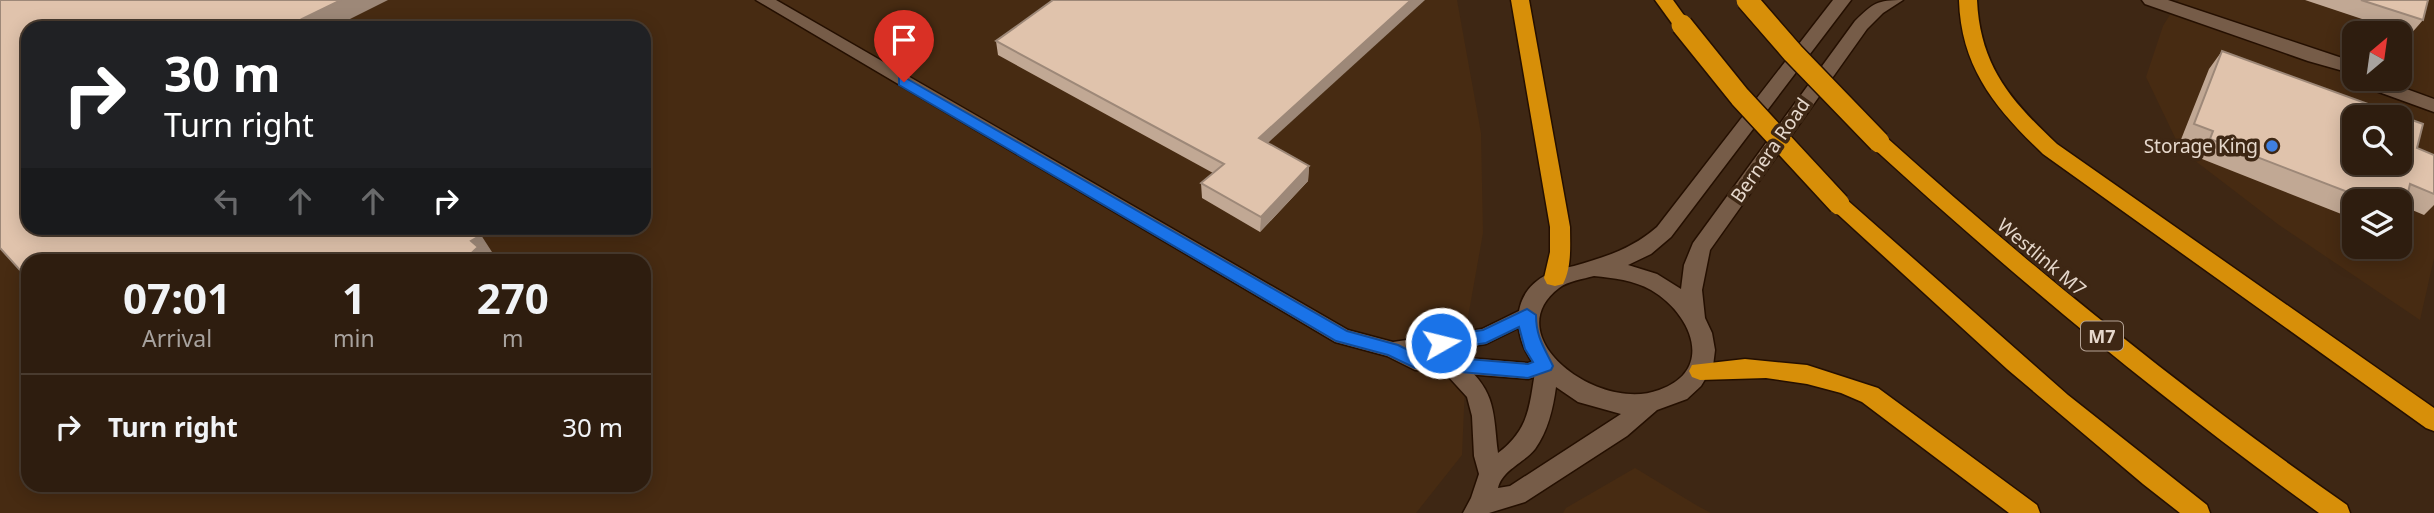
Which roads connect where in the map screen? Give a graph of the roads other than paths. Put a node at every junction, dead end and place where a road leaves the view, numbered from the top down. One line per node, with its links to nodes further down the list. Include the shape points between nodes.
1 (764, 0): 20 (street, via 1321,326 1342,337)
2 (1520, 0): 17 (highway, via 1560,227)
3 (1664, 0): 29 (highway, bridge, via 1740,97 1839,204 2029,375)
4 (1747, 0): 30 (highway, Westlink M7 / M7, bridge, via 1879,142 2055,298 2191,407)
5 (1842, 0): 16 (main road, Bernera Road, via 1664,232 1650,247)
6 (1894, 0): 19 (main road, Bernera Road, via 1861,25 1700,248 1691,294)
7 (1968, 0): 25 (highway, via 1970,37 1988,79 2024,125 2050,149)
8 (2151, 0): 9 (main road)
9 (2314, 57): 10 (main road); 11 (main road)
10 (2342, 65)
11 (2342, 70)
12 (2412, 85): 14 (main road)
13 (2393, 91): 15 (main road)
14 (2434, 92)
15 (2434, 106)
16 (1594, 268): 17 (main road); 19 (main road, via 1619,270 1665,288)
17 (1555, 278): 18 (main road, via 1536,294)
18 (1527, 315): 20 (street, via 1486,336); 22 (main road, via 1533,349)
19 (1697, 321): 23 (main road, via 1704,338)
20 (1392, 350): 21 (street, via 1415,362)
21 (1447, 363): 22 (street, via 1528,371); 26 (main road, via 1471,384 1483,403)
22 (1546, 367): 24 (main road, via 1594,398); 26 (main road, via 1543,399 1530,435 1523,447)
23 (1700, 371): 24 (main road, via 1689,386); 28 (highway, via 1800,371 1860,391 1908,421)
24 (1650, 403): 27 (main road, via 1619,429 1516,495)
25 (2434, 421)
26 (1491, 474): 27 (main road)
27 (1480, 508)
28 (2028, 513)
29 (2198, 513)
30 (2338, 513)

